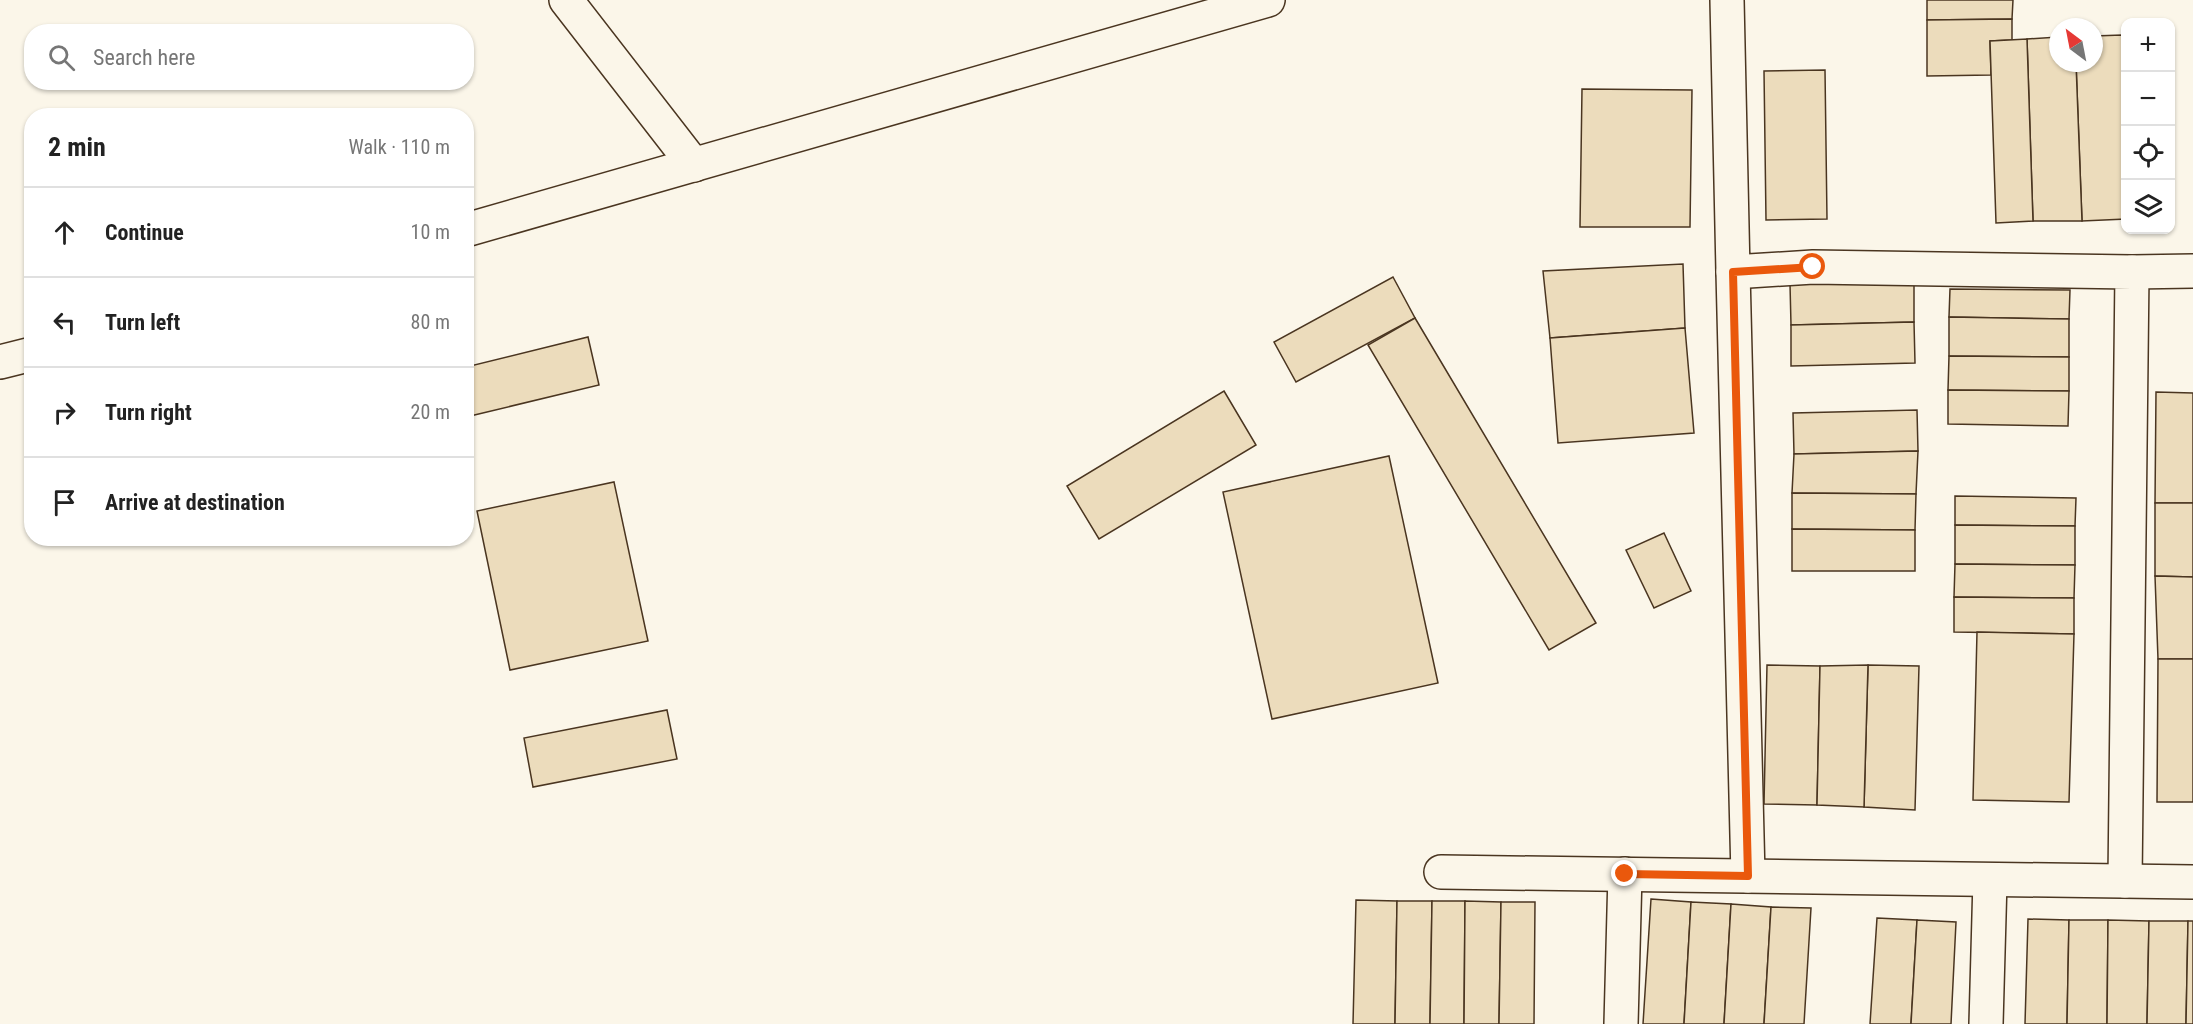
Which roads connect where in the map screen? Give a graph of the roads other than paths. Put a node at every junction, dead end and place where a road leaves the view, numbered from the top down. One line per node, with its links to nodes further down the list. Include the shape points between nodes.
1 (566, 0): 4 (street)
2 (1268, 0): 4 (street)
3 (1727, 0): 7 (street)
4 (694, 165): 5 (street)
5 (474, 228)
6 (2193, 271): 8 (street)
7 (1733, 272): 8 (street, via 1813,267); 13 (street)
8 (2132, 272): 15 (street)
9 (24, 356): 10 (street)
10 (0, 362)
11 (1442, 872): 12 (street)
12 (1625, 874): 13 (street); 17 (street)
13 (1748, 876): 14 (street)
14 (1990, 880): 15 (street); 18 (street)
15 (2125, 881): 16 (street)
16 (2193, 882)
17 (1621, 1024)
18 (1986, 1024)

